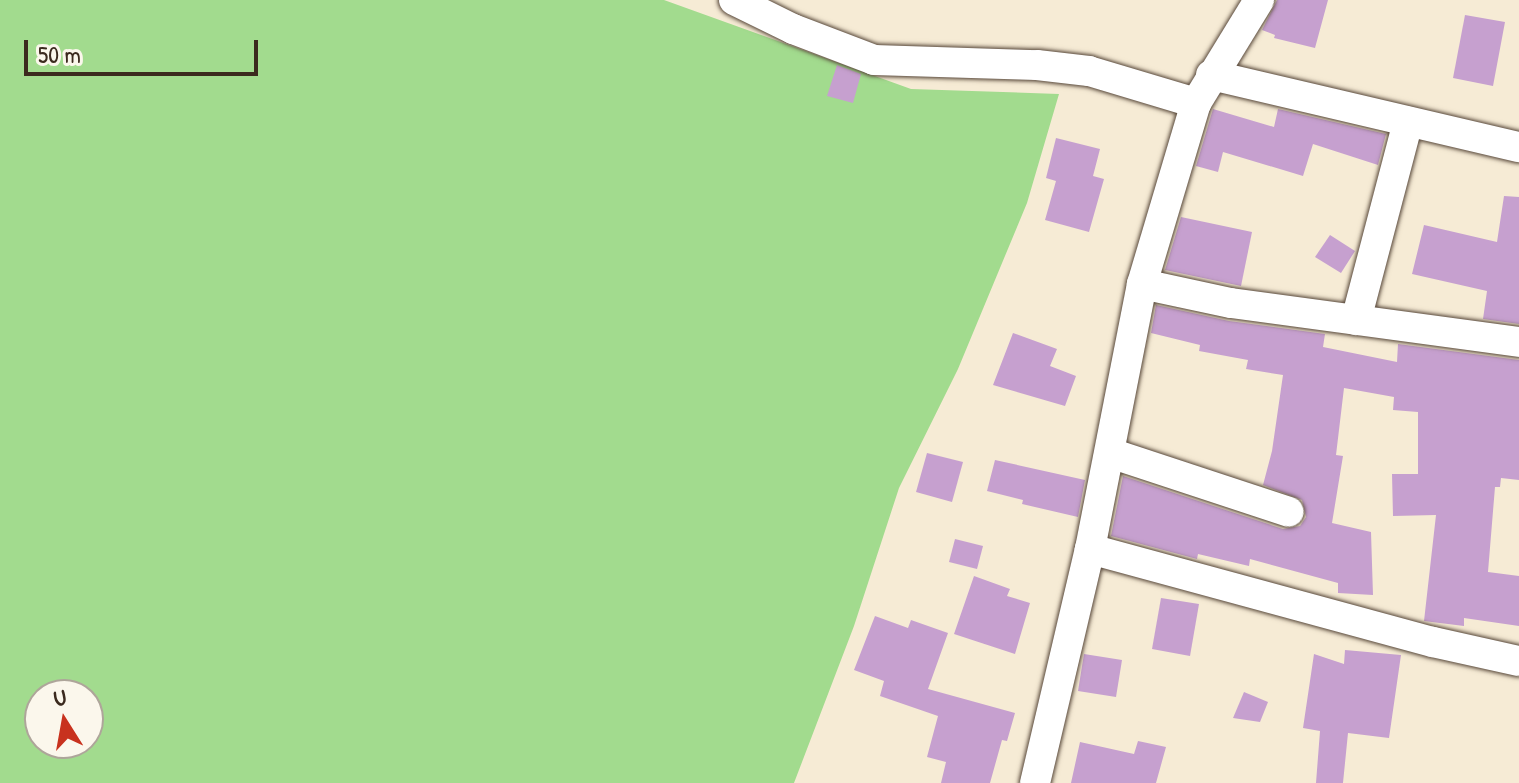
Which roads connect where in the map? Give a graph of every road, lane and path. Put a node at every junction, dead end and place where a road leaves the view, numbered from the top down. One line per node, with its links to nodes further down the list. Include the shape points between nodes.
1 (734, 0): 4 (street, via 874,60 1076,70)
2 (1259, 0): 3 (street)
3 (1211, 75): 4 (street); 5 (street)
4 (1196, 103): 7 (street)
5 (1408, 122): 6 (street); 8 (street)
6 (1519, 147)
7 (1142, 284): 8 (street); 10 (street)
8 (1356, 320): 9 (street)
9 (1519, 342)
10 (1110, 453): 11 (street); 12 (street)
11 (1289, 512)
12 (1090, 549): 13 (street); 14 (street)
13 (1519, 661)
14 (1035, 783)

